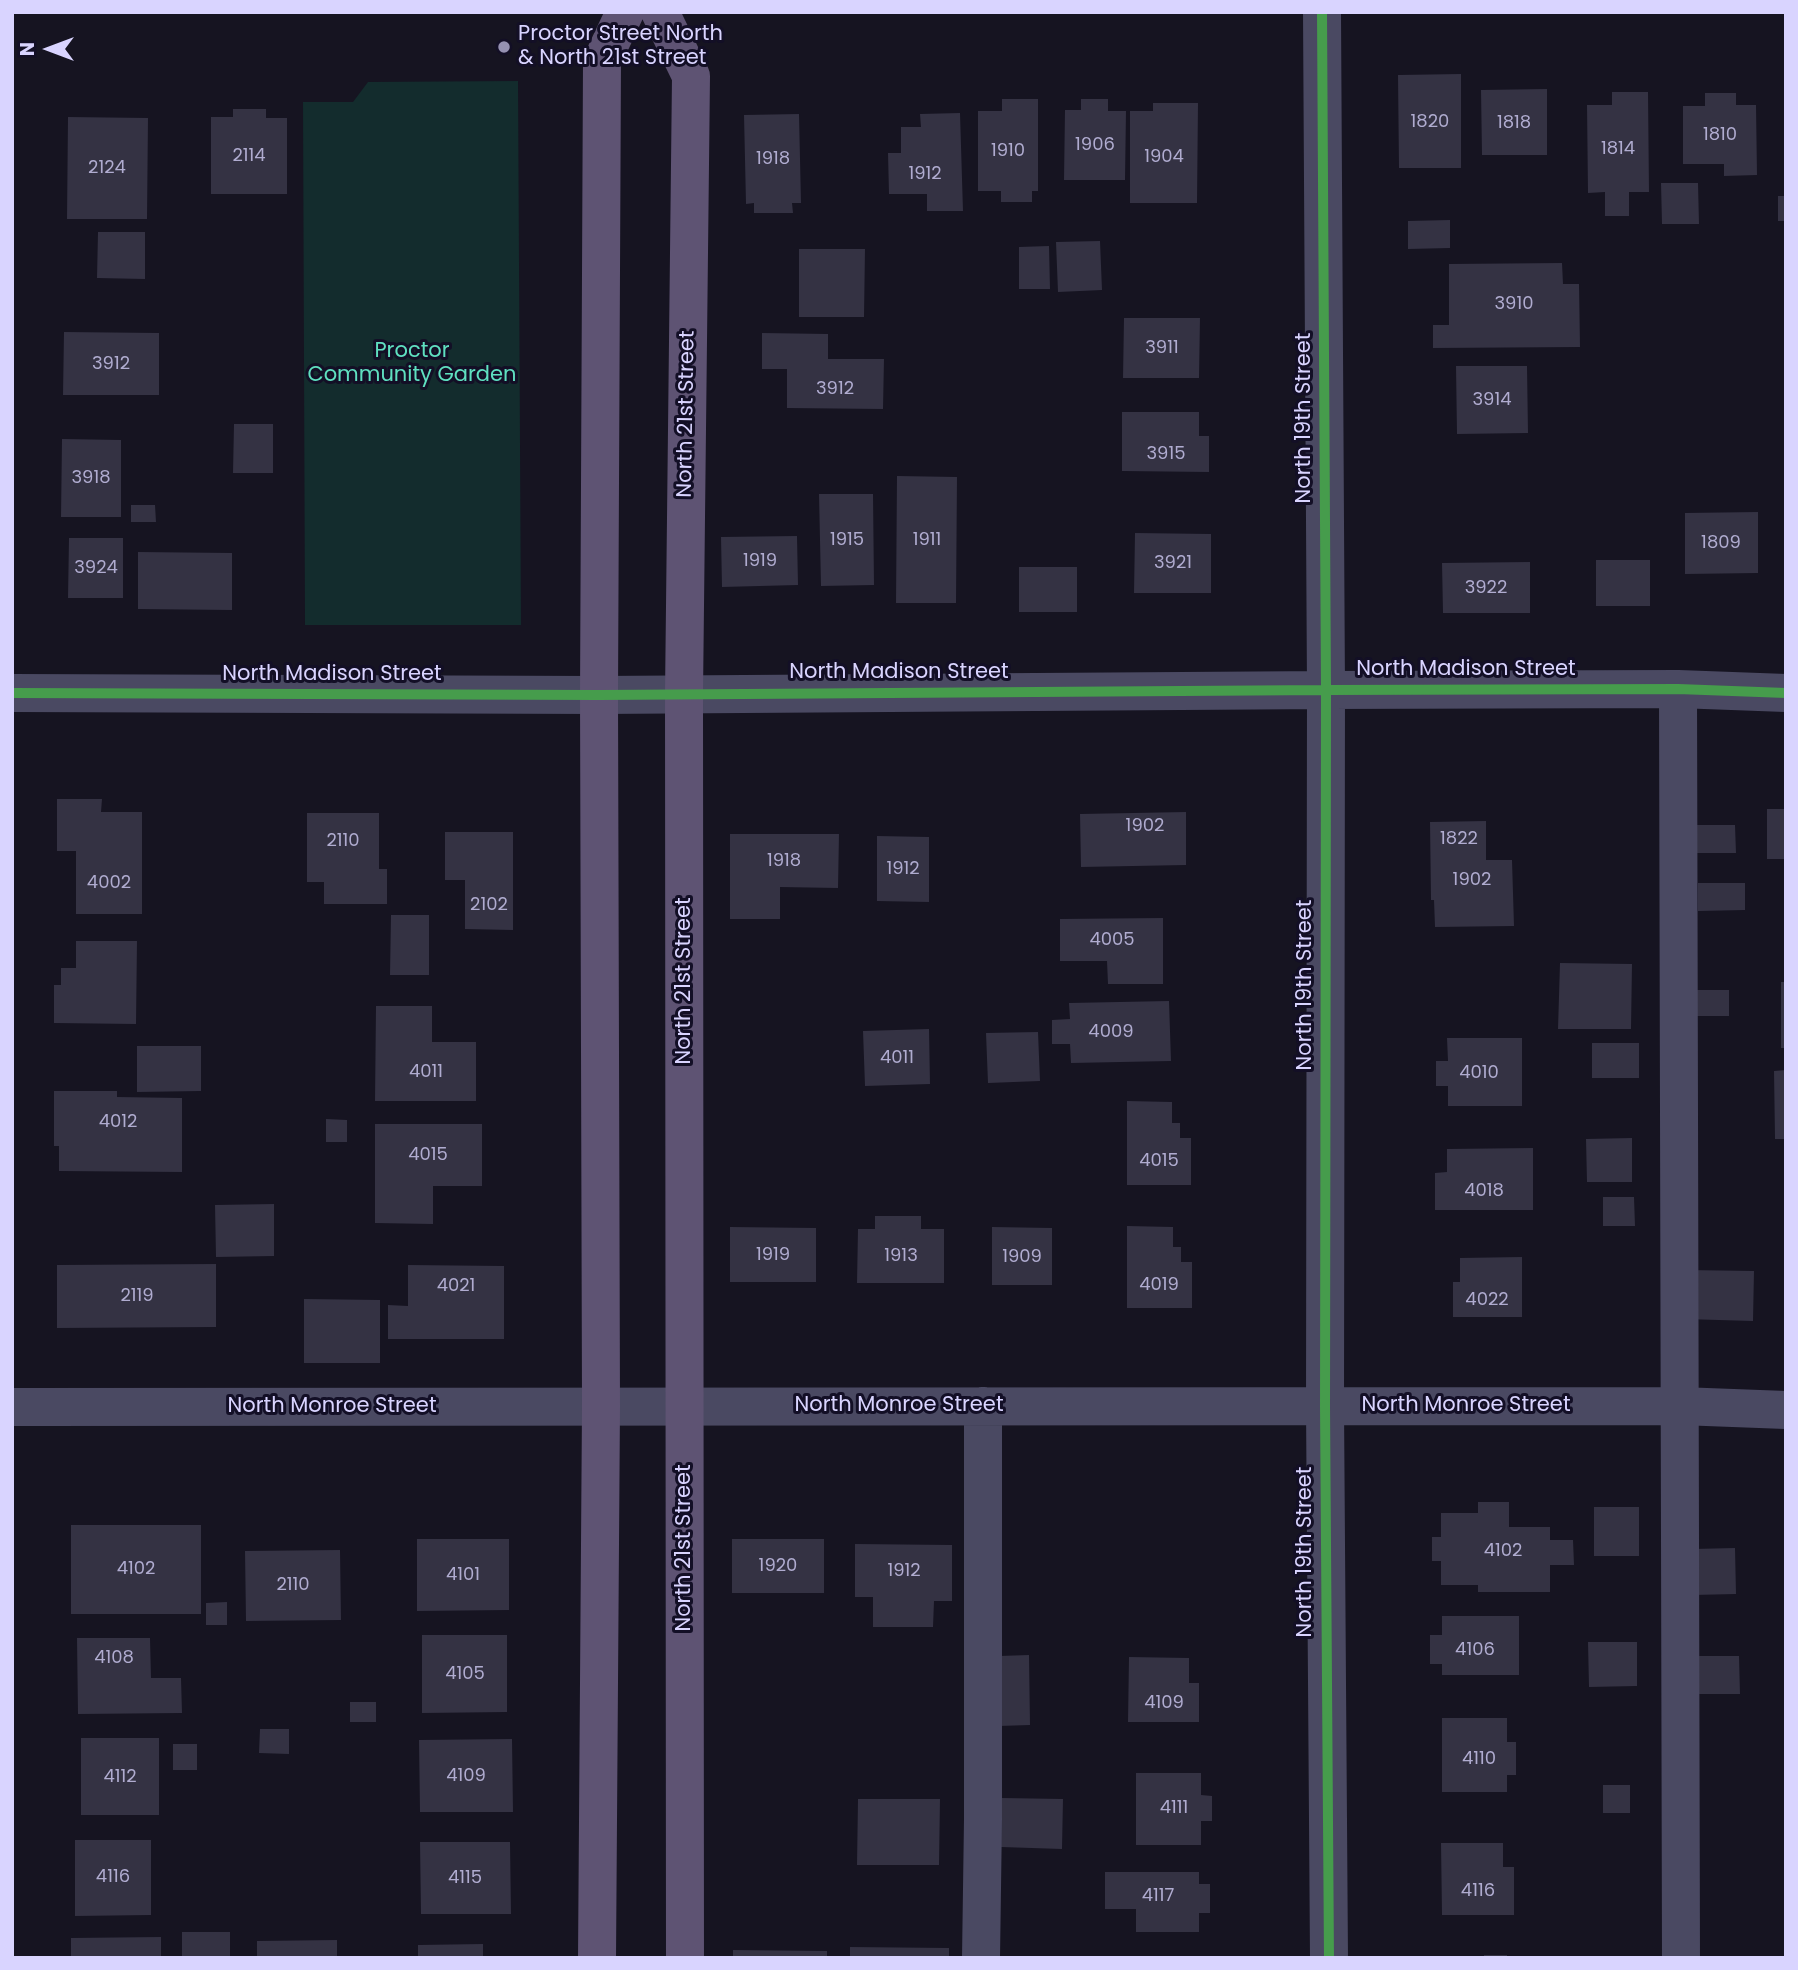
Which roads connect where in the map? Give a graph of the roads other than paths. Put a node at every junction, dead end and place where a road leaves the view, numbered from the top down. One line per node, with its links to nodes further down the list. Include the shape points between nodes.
1 (625, 12): 9 (main road, via 601,61)
2 (660, 12): 8 (main road, North 21st Street, via 691,76)
3 (1322, 12): 5 (street, North 19th Street)
4 (1678, 689): 5 (street, North Madison Street); 7 (street, North Madison Street); 14 (street)
5 (1326, 690): 8 (street, North Madison Street); 13 (street, North 19th Street)
6 (12, 693): 9 (street, North Madison Street)
7 (1786, 693)
8 (684, 694): 9 (street, North Madison Street); 11 (main road, North 21st Street)
9 (599, 695): 10 (main road)
10 (601, 1406): 11 (street, North Monroe Street); 15 (street, North Monroe Street); 17 (main road)
11 (685, 1406): 12 (street, North Monroe Street); 18 (main road, North 21st Street)
12 (982, 1406): 13 (street, North Monroe Street); 19 (street)
13 (1325, 1406): 14 (street, North Monroe Street); 20 (street, North 19th Street)
14 (1680, 1406): 16 (street, North Monroe Street); 21 (street)
15 (12, 1407)
16 (1786, 1410)
17 (597, 1958)
18 (685, 1958)
19 (981, 1958)
20 (1329, 1958)
21 (1681, 1958)

